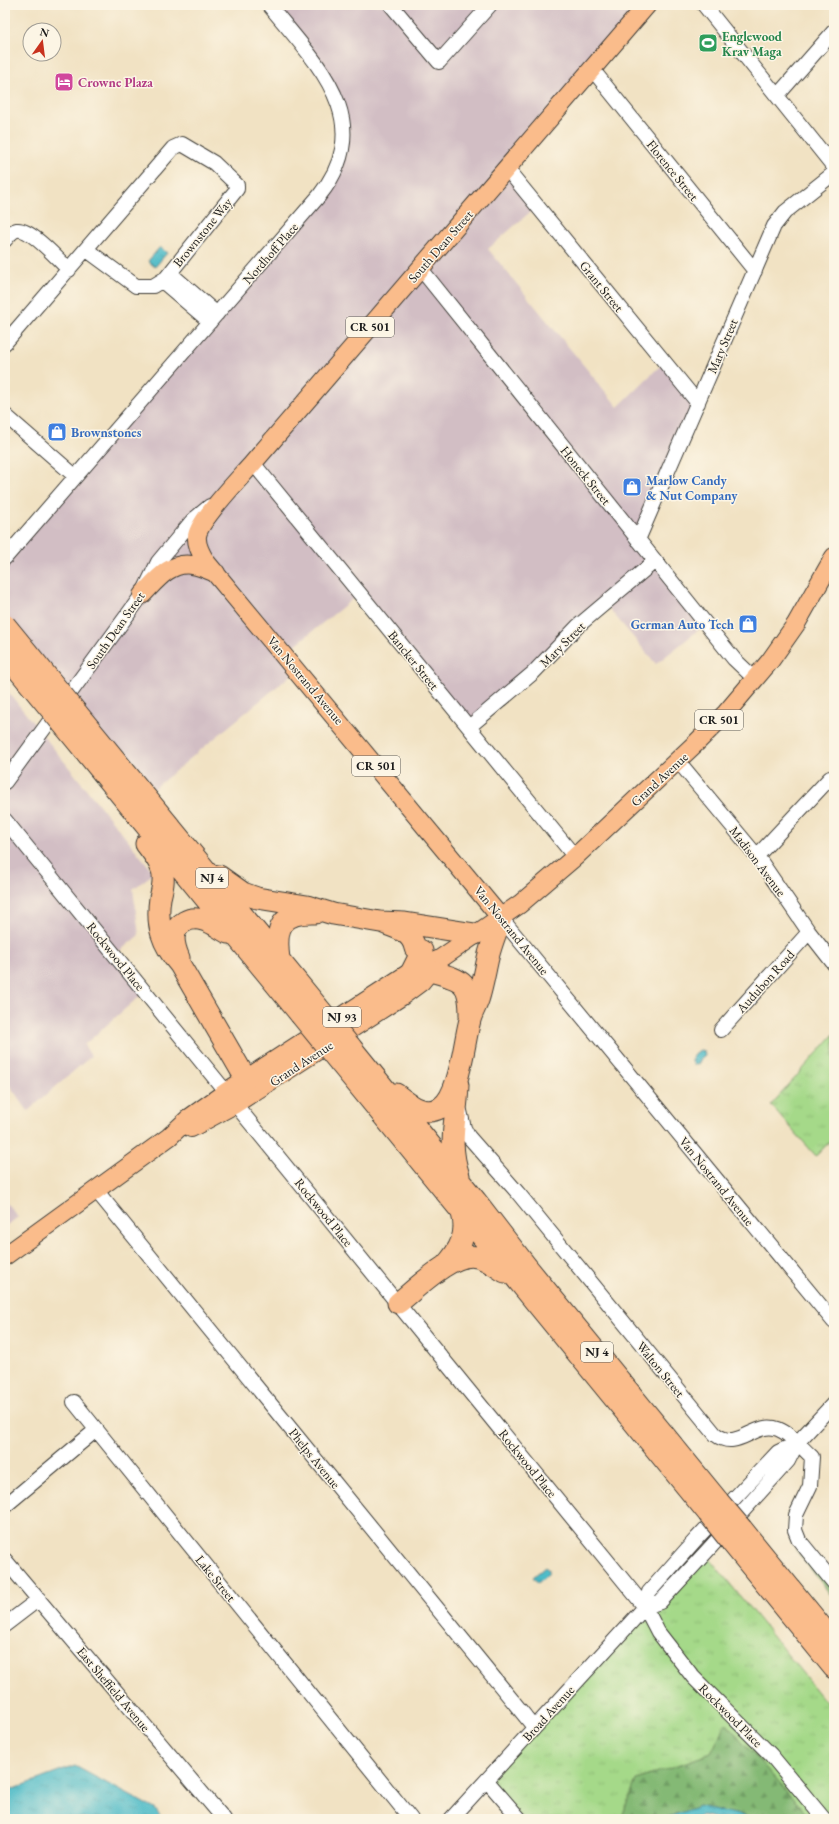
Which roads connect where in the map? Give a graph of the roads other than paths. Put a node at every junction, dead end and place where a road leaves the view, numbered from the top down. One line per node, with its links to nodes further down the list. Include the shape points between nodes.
1 (269, 5): 18 (street, Nordhoff Place, via 318,65 334,91 342,116 341,154 326,188)
2 (391, 5): 3 (street, via 439,62)
3 (490, 5)
4 (647, 5): 7 (main road, South Dean Street / CR 501)
5 (704, 5): 8 (street)
6 (834, 31): 8 (street)
7 (592, 70): 10 (main road, South Dean Street / CR 501); 16 (street, Florence Street)
8 (777, 96): 9 (street)
9 (834, 167)
10 (507, 169): 14 (main road, South Dean Street / CR 501); 20 (street, Grant Street)
11 (834, 173): 16 (street, Mary Street, via 780,216)
12 (5, 240): 15 (street, via 12,232 28,232)
13 (87, 250): 15 (street, Brownstone Way); 17 (street, via 136,286 154,286); 17 (street, Brownstone Way, via 173,148 182,144 214,163 237,189)
14 (421, 269): 22 (main road, South Dean Street / CR 501); 26 (street, Honeck Street)
15 (69, 270): 19 (street, Brownstone Way)
16 (755, 271): 20 (street, Mary Street)
17 (166, 277): 18 (street)
18 (213, 318): 23 (street, Nordhoff Place)
19 (5, 343)
20 (698, 404): 26 (street, Mary Street)
21 (5, 415): 23 (street)
22 (253, 462): 24 (main road, South Dean Street / CR 501); 36 (street, Bancker Street)
23 (75, 476): 28 (street, Nordhoff Place)
24 (234, 486): 25 (main road, South Dean Street / CR 501, via 203,522); 31 (street, South Dean Street, via 192,521 158,562)
25 (197, 535): 30 (main road, Van Nostrand Avenue / CR 501, via 201,554)
26 (638, 540): 29 (street, Honeck Street)
27 (834, 557): 34 (main road, Grand Avenue / CR 501, via 796,624)
28 (5, 558)
29 (655, 561): 34 (street, Honeck Street, via 734,659); 36 (street, Mary Street, via 578,626 533,673)
30 (216, 573): 31 (main road, via 191,564 177,566 165,573); 46 (main road, Van Nostrand Avenue / CR 501)
31 (142, 595): 39 (street, South Dean Street)
32 (5, 625): 35 (highway, NJ 4, bridge)
33 (5, 654): 35 (highway, NJ 4, bridge)
34 (755, 679): 37 (main road, Grand Avenue / CR 501, via 718,722)
35 (71, 721): 40 (highway, NJ 4); 44 (highway, NJ 4)
36 (469, 727): 43 (street, Bancker Street)
37 (678, 761): 42 (street, Madison Avenue); 43 (main road, Grand Avenue / CR 501)
38 (830, 778): 42 (street)
39 (5, 782)
40 (116, 790): 50 (highway, NJ 4); 53 (highway, via 162,871 159,910 161,929 168,951)
41 (5, 820): 62 (street, Rockwood Place)
42 (757, 856): 48 (street, Madison Avenue)
43 (575, 857): 46 (main road, Grand Avenue / CR 501)
44 (197, 860): 45 (highway, via 237,890 250,896 307,906); 51 (highway, NJ 4)
45 (333, 914): 47 (highway); 51 (highway, via 301,913 286,920 280,927 277,938)
46 (501, 918): 49 (main road, Grand Avenue / NJ 93); 56 (highway, via 488,957 479,998); 71 (street, Van Nostrand Avenue)
47 (380, 922): 49 (highway, via 405,922); 54 (highway, via 406,932 415,948 422,951)
48 (808, 932): 52 (street, Madison Avenue); 57 (street, Audubon Road)
49 (475, 934): 54 (main road, Grand Avenue / NJ 93)
50 (238, 939): 53 (highway, via 204,920 187,920 179,926 174,935); 55 (highway, NJ 4)
51 (279, 959): 55 (highway, NJ 4)
52 (834, 964)
53 (180, 965): 60 (highway)
54 (427, 967): 56 (highway, via 464,984 469,995); 60 (main road, Grand Avenue / NJ 93); 62 (main road, Grand Avenue / NJ 93, via 421,982 402,996)
55 (308, 1010): 58 (highway, NJ 4, bridge)
56 (470, 1019): 59 (highway)
57 (721, 1030)
58 (345, 1055): 61 (highway, NJ 4); 66 (highway, NJ 4)
59 (458, 1074): 61 (highway, via 449,1098 437,1109 428,1111 414,1106); 63 (highway)
60 (246, 1079): 62 (main road, Grand Avenue / NJ 93)
61 (379, 1082): 64 (highway, NJ 4)
62 (231, 1098): 65 (main road, Grand Avenue / NJ 93, via 188,1119 170,1137); 70 (street, Rockwood Place)
63 (458, 1101): 64 (highway, via 452,1148); 75 (street, Walton Street, via 462,1123 468,1136 518,1193 714,1434 724,1440 733,1441 760,1430 775,1428)
64 (460, 1182): 77 (highway, NJ 4)
65 (95, 1189): 67 (main road, Grand Avenue / NJ 93); 86 (street, Phelps Avenue)
66 (462, 1213): 68 (highway, via 463,1240 457,1252); 69 (highway, NJ 4)
67 (5, 1256)
68 (443, 1268): 69 (highway, via 461,1258 474,1256); 70 (highway)
69 (516, 1279): 77 (highway, NJ 4)
70 (398, 1303): 82 (street, Rockwood Place)
71 (834, 1322)
72 (74, 1402): 74 (street, Lake Street)
73 (834, 1403): 75 (street, Broad Avenue)
74 (96, 1430): 76 (street); 89 (street, Lake Street)
75 (797, 1443): 80 (street, Walton Street, via 812,1457 812,1462 810,1486 796,1515 795,1530 799,1540); 82 (street, Broad Avenue, via 778,1452 697,1538 649,1592)
76 (5, 1506)
77 (714, 1508): 78 (highway, NJ 4, bridge)
78 (737, 1536): 84 (highway, NJ 4); 85 (highway, NJ 4)
79 (5, 1560): 81 (street, East Sheffield Avenue)
80 (834, 1583)
81 (39, 1599): 83 (street); 88 (street, East Sheffield Avenue)
82 (646, 1607): 86 (street, Broad Avenue); 92 (street, Rockwood Place, via 658,1632 693,1677 771,1755)
83 (5, 1625)
84 (834, 1642)
85 (834, 1668)
86 (534, 1727): 87 (street, Broad Avenue)
87 (488, 1781): 90 (street, Broad Avenue); 91 (street)
88 (224, 1819)
89 (411, 1819)
90 (451, 1819)
91 (520, 1819)
92 (824, 1819)

